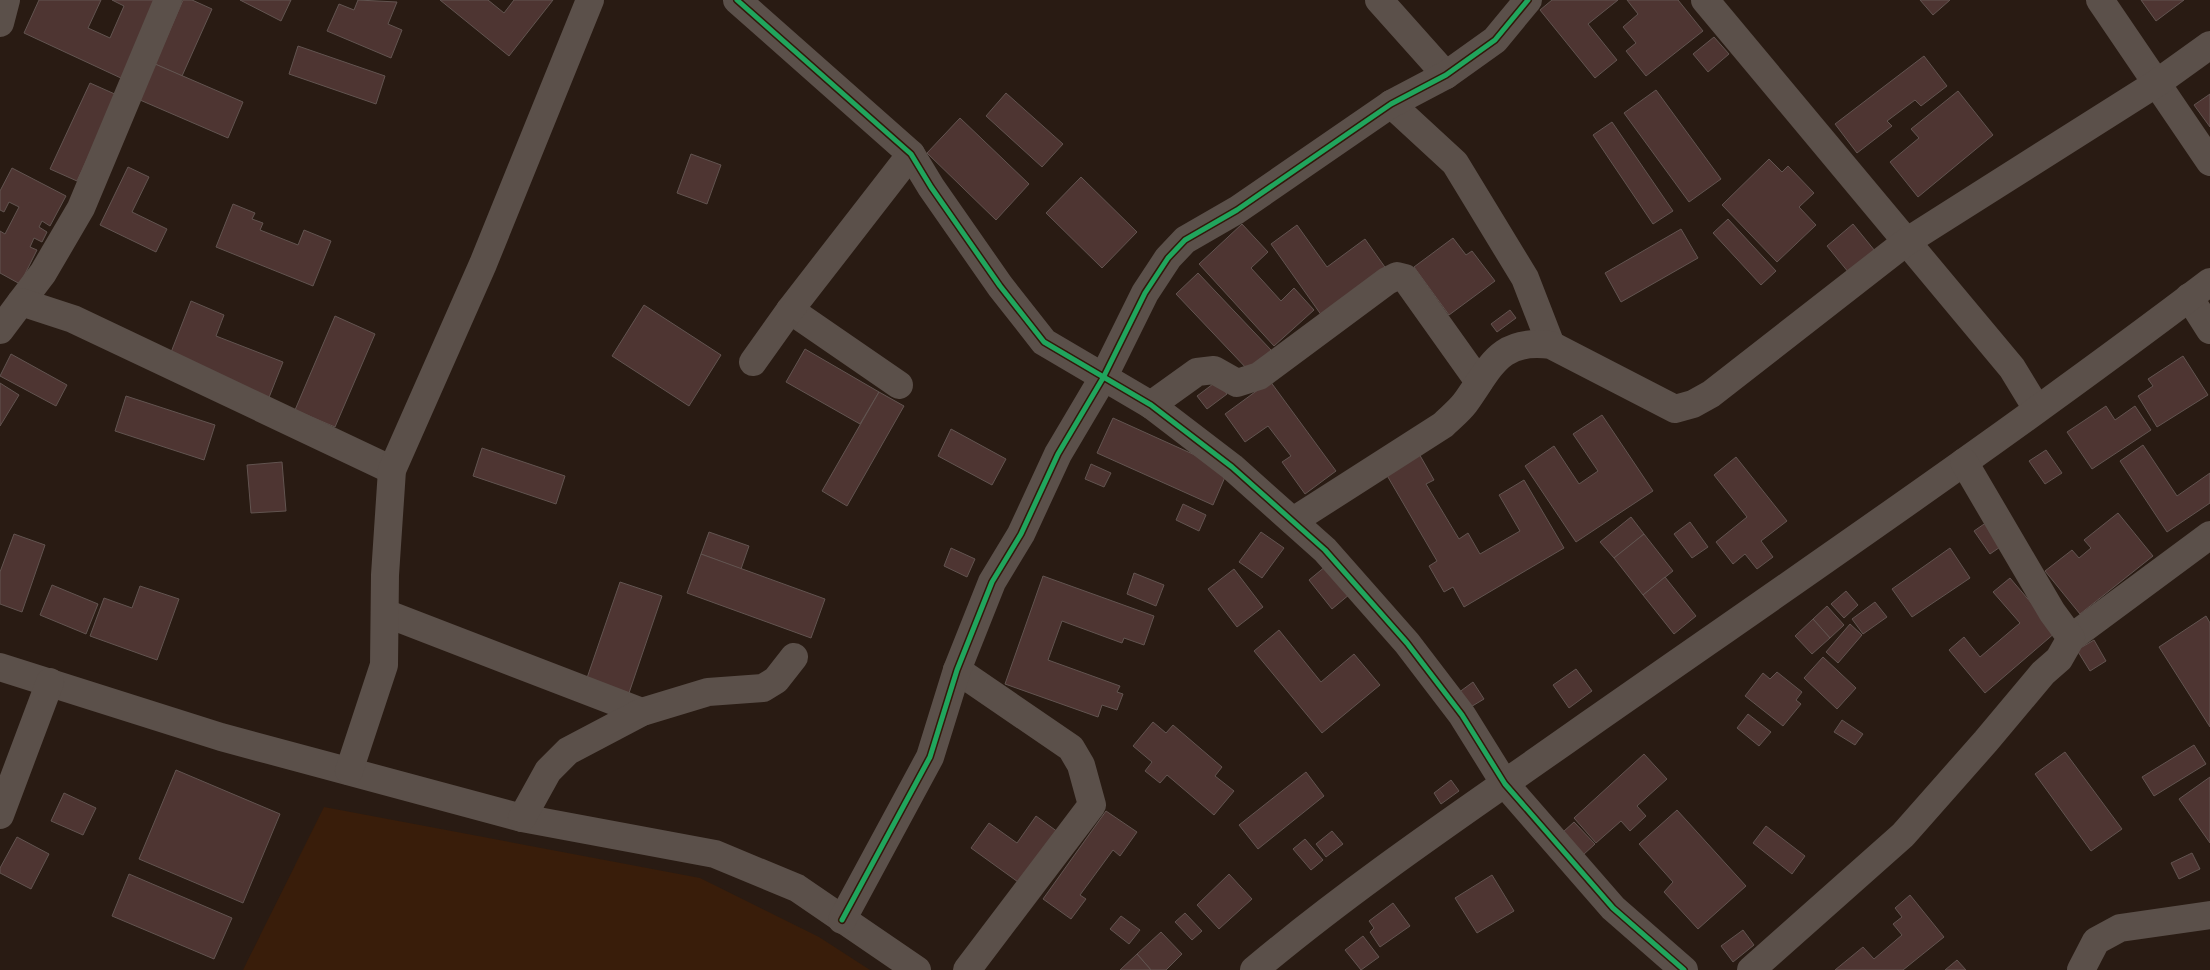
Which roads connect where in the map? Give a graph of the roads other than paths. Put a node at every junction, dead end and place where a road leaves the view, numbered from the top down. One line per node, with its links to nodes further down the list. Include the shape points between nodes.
1 (6, 0): 9 (street)
2 (168, 0): 18 (street, via 81,208 43,273)
3 (590, 0): 30 (street, via 483,264)
4 (737, 0): 14 (street)
5 (1379, 0): 11 (street)
6 (1528, 0): 11 (street, via 1495,40)
7 (2100, 0): 12 (street)
8 (1716, 4): 16 (street)
9 (0, 23)
10 (2210, 45): 12 (street)
11 (1446, 75): 13 (street)
12 (2157, 83): 15 (street); 16 (street)
13 (1391, 104): 22 (street, via 1455,163 1525,278); 24 (street, via 1237,210 1185,240 1168,258 1145,293)
14 (911, 154): 19 (street); 24 (street, via 1000,286 1044,342)
15 (2210, 162)
16 (1906, 242): 22 (street, via 1711,394 1693,404 1675,409); 28 (street, via 2012,368)
17 (2200, 290): 21 (street); 28 (street)
18 (21, 302): 20 (street); 30 (street, via 73,318)
19 (790, 310): 23 (street); 26 (street)
20 (1, 327)
21 (2210, 330)
22 (1551, 344): 25 (street, via 1533,342 1501,354)
23 (753, 362)
24 (1103, 378): 27 (street); 37 (street, via 1058,454 1021,534 992,582)
25 (1479, 382): 27 (street, via 1405,278 1397,276 1259,376 1237,383 1214,370 1197,372); 31 (street, via 1464,404 1443,425)
26 (899, 385)
27 (1151, 405): 31 (street, via 1232,467)
28 (2037, 409): 29 (street)
29 (1964, 462): 34 (street); 41 (street)
30 (392, 470): 33 (street)
31 (1293, 521): 41 (street, via 1325,550 1407,643 1462,716)
32 (2210, 535): 34 (street)
33 (385, 613): 39 (street); 40 (street, via 384,666)
34 (2070, 638): 50 (street, via 2059,659 2036,681 1903,835)
35 (794, 658): 39 (street, via 776,680 763,688 708,692)
36 (0, 667): 38 (street)
37 (957, 670): 45 (street, via 930,757); 47 (street, via 1071,748 1081,765 1092,805)
38 (50, 682): 40 (street, via 221,737); 42 (street)
39 (642, 712): 43 (street, via 568,751 548,771)
40 (349, 771): 43 (street)
41 (1505, 784): 48 (street, via 1391,862); 49 (street, via 1613,908)
42 (0, 815)
43 (522, 818): 45 (street, via 716,854 797,888)
44 (2210, 915): 51 (street, via 2120,928 2096,941)
45 (842, 920): 46 (street)
46 (917, 970)
47 (967, 970)
48 (1254, 970)
49 (1684, 970)
50 (1751, 970)
51 (2081, 970)

